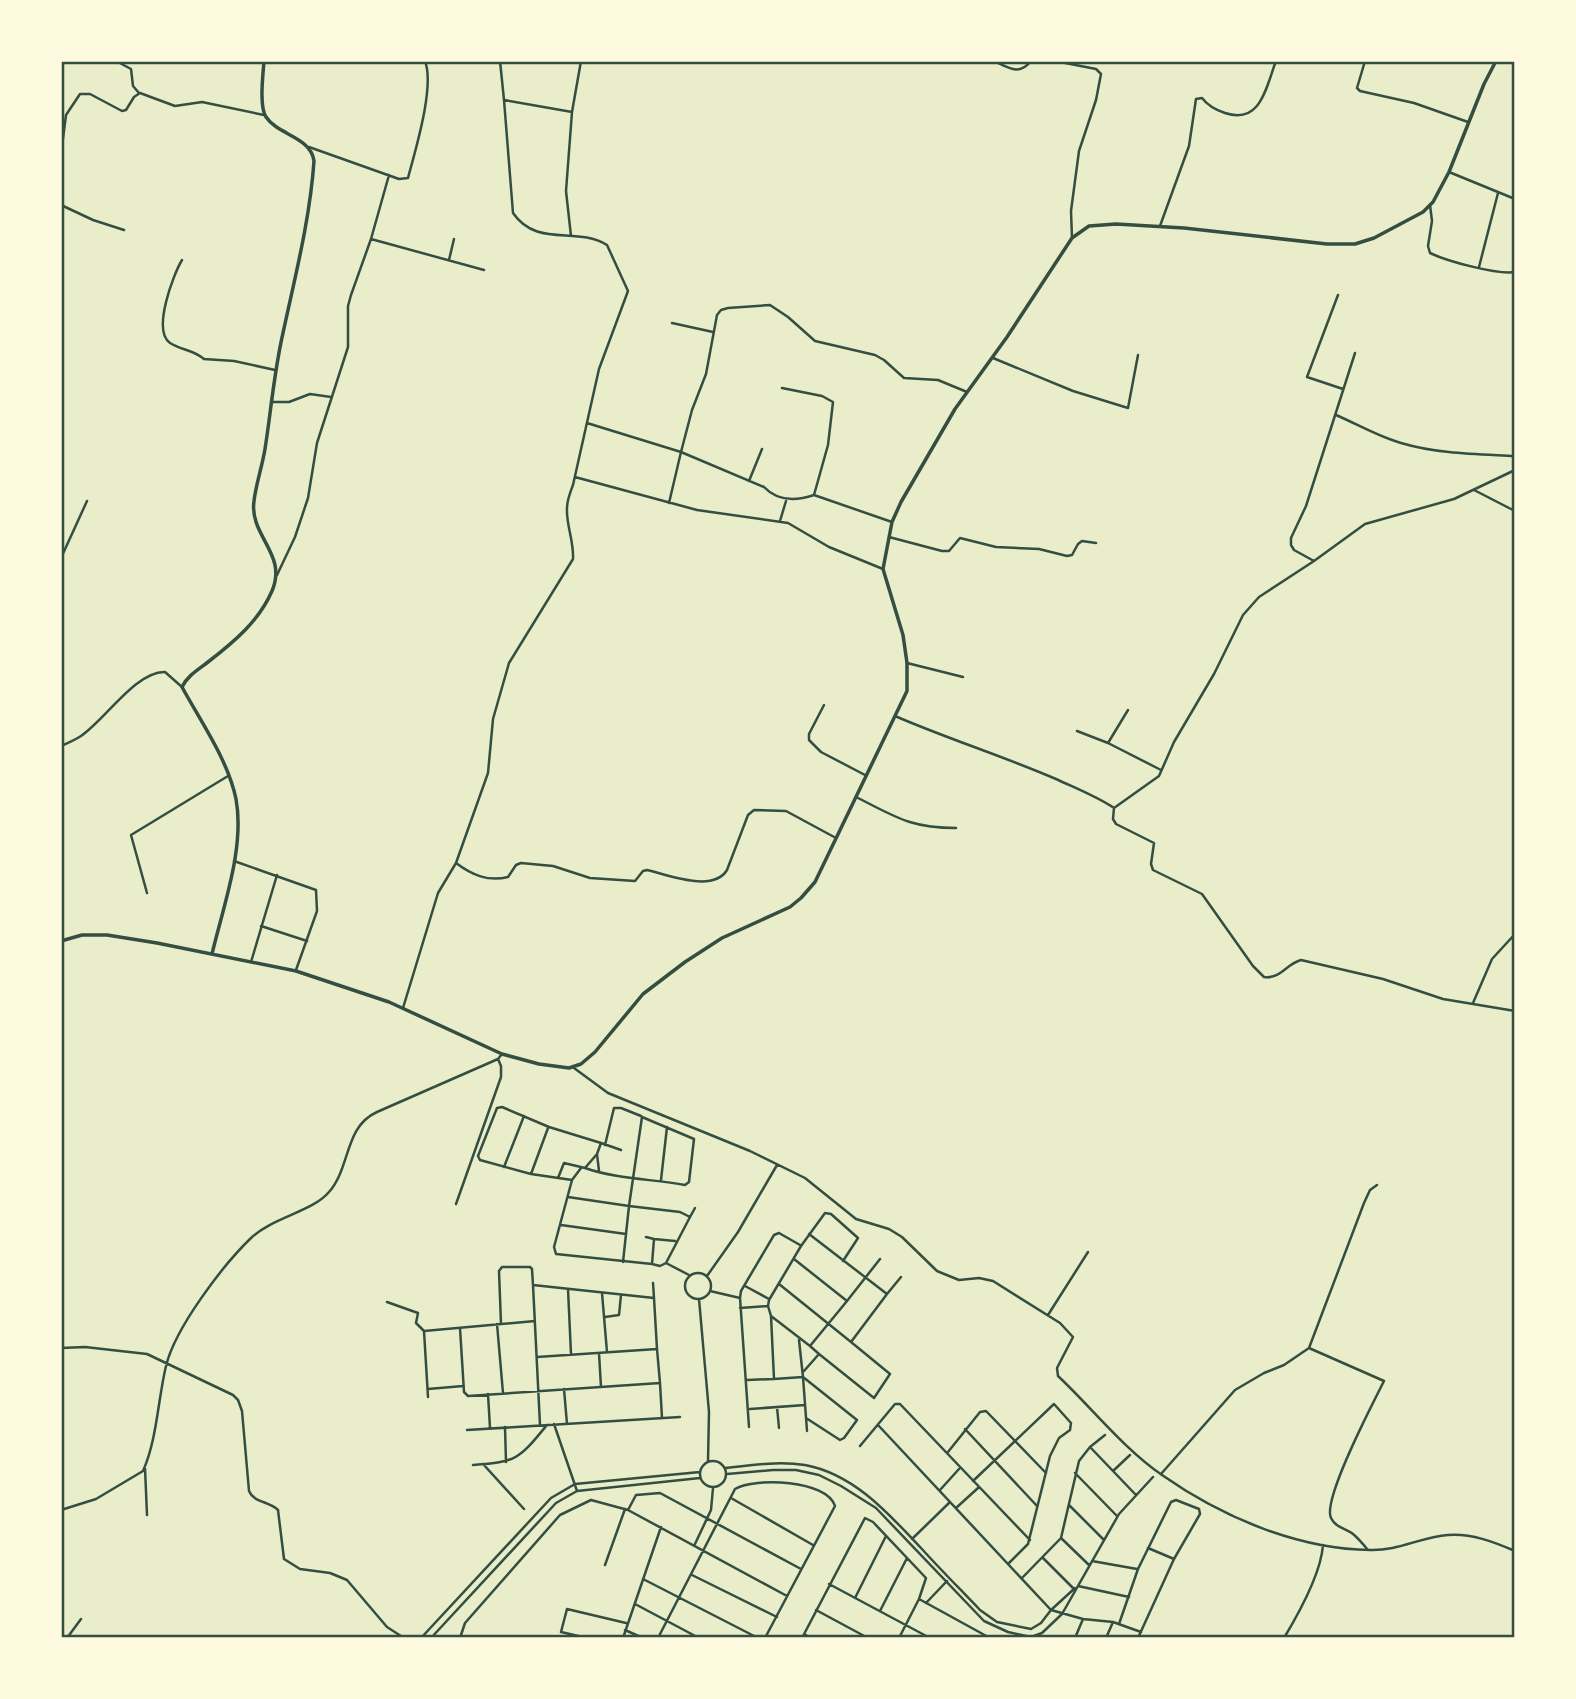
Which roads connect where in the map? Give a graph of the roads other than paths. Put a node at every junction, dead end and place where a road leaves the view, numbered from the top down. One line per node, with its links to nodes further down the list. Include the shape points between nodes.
1 (116, 61): 12 (street, via 131,69)
2 (264, 61): 15 (street)
3 (425, 61): 20 (street, via 423,117 408,178)
4 (500, 61): 13 (street)
5 (581, 61): 14 (street)
6 (994, 61): 7 (street, via 1019,70)
7 (1031, 61)
8 (1055, 61): 28 (street, via 1101,74 1079,151)
9 (1276, 61): 25 (street, via 1262,97 1247,115 1218,110 1201,97 1195,100 1189,146)
10 (1365, 61): 16 (street, via 1360,90)
11 (1496, 61): 16 (street)
12 (139, 93): 15 (street, via 175,106 202,102); 18 (street, via 123,111 90,94 80,94 66,115)
13 (504, 100): 14 (street); 27 (street, via 513,213 538,233)
14 (572, 112): 27 (street, via 566,191)
15 (265, 116): 17 (street)
16 (1468, 122): 19 (street)
17 (307, 146): 20 (street); 42 (street, via 314,161 310,192)
18 (61, 153)
19 (1449, 172): 21 (street); 24 (street)
20 (389, 175): 29 (street)
21 (1498, 193): 22 (street); 33 (street)
22 (1515, 199)
23 (61, 205): 26 (street)
24 (1430, 205): 25 (street, via 1388,231 1348,245); 33 (street, via 1429,252)
25 (1160, 226): 28 (street, via 1096,225)
26 (124, 230)
27 (571, 236): 49 (street, via 607,245 628,288 599,369)
28 (1072, 238): 41 (street)
29 (371, 239): 32 (street); 46 (street, via 348,306 348,347)
30 (454, 239): 32 (street)
31 (182, 260): 42 (street, via 167,297 166,340 204,359)
32 (449, 260): 34 (street)
33 (1479, 267): 35 (street)
34 (484, 271)
35 (1515, 272)
36 (1338, 295): 44 (street, via 1307,377)
37 (672, 323): 38 (street)
38 (713, 332): 45 (street, via 715,317 724,309 770,305 815,341 875,355 904,378 938,380); 51 (street, via 706,374)
39 (1356, 354): 44 (street)
40 (1138, 355): 41 (street, via 1128,408)
41 (993, 358): 45 (street)
42 (275, 370): 47 (street)
43 (782, 388): 57 (street, via 833,402 828,445)
44 (1345, 389): 48 (street)
45 (967, 391): 63 (street)
46 (331, 397): 47 (street, via 310,394 289,402); 69 (street, via 304,509)
47 (271, 402): 69 (street, via 253,510)
48 (1336, 415): 52 (street, via 1415,447); 67 (street, via 1291,540 1294,550)
49 (586, 423): 51 (street); 54 (street)
50 (762, 449): 55 (street)
51 (681, 452): 55 (street); 60 (street)
52 (1515, 456)
53 (1515, 470): 56 (street)
54 (575, 477): 60 (street); 87 (street, via 567,506 573,559 509,663 493,719 488,773)
55 (750, 481): 58 (street)
56 (1474, 490): 61 (street); 67 (street, via 1365,523)
57 (814, 495): 58 (street); 63 (street)
58 (786, 499): 62 (street)
59 (87, 501): 66 (street)
60 (669, 503): 62 (street)
61 (1515, 511)
62 (780, 521): 68 (street, via 844,555)
63 (892, 522): 64 (street)
64 (889, 537): 65 (street, via 942,551 966,538 996,547 1067,556 1082,541); 68 (street)
65 (1096, 543)
66 (61, 558)
67 (1314, 561): 79 (street, via 1259,597 1243,615)
68 (883, 569): 70 (street)
69 (277, 575): 72 (street, via 257,618)
70 (907, 663): 71 (street); 75 (street, via 907,691)
71 (963, 677)
72 (182, 687): 78 (street, via 165,672 151,675 83,735); 81 (street)
73 (824, 705): 80 (street, via 809,740 821,752)
74 (1128, 710): 77 (street)
75 (895, 716): 80 (street); 83 (street, via 1008,758)
76 (1077, 731): 77 (street)
77 (1108, 743): 79 (street)
78 (61, 746)
79 (1161, 771): 83 (street)
80 (865, 775): 82 (street)
81 (228, 776): 86 (street, via 236,804); 89 (street, via 131,835)
82 (856, 797): 84 (street, via 910,824); 85 (street)
83 (1114, 808): 97 (street, via 1115,823 1154,843 1153,870 1202,894 1264,977 1277,976 1301,960)
84 (956, 828)
85 (836, 838): 87 (street, via 786,811 754,810 727,870 712,882 647,870 635,881 610,880 521,863 506,877 492,878 475,875); 102 (street, via 802,898 715,942 676,969 643,994 608,1038)
86 (234, 861): 88 (street); 94 (street)
87 (456, 863): 98 (street, via 438,893)
88 (277, 875): 90 (street); 93 (street, via 316,890 317,911)
89 (147, 893)
90 (261, 926): 93 (street); 95 (street)
91 (1515, 934): 97 (street, via 1492,959)
92 (61, 941): 94 (street, via 94,934)
93 (307, 941): 96 (street)
94 (212, 955): 95 (street)
95 (251, 962): 96 (street)
96 (296, 971): 98 (street)
97 (1473, 1003): 99 (street)
98 (403, 1008): 100 (street)
99 (1515, 1011)
100 (502, 1054): 101 (street); 102 (street)
101 (498, 1059): 121 (street, via 500,1077); 179 (street, via 365,1118 330,1192 251,1238 207,1291 176,1338)
102 (574, 1068): 110 (street, via 608,1093)
103 (524, 1116): 105 (street); 111 (street); 111 (street, via 502,1107 496,1110 478,1157)
104 (642, 1117): 106 (street); 107 (street, via 614,1108); 115 (street)
105 (549, 1126): 107 (street); 114 (street)
106 (667, 1127): 118 (street); 118 (street, via 694,1139 688,1185)
107 (603, 1144): 108 (street); 109 (street)
108 (621, 1150)
109 (597, 1154): 112 (street); 113 (street)
110 (777, 1165): 140 (street); 160 (street, via 805,1178 856,1219 902,1237 937,1271 959,1280 993,1281)
111 (504, 1167): 114 (street)
112 (583, 1168): 113 (street); 116 (street, via 564,1163); 117 (street)
113 (599, 1173): 115 (street)
114 (531, 1174): 116 (street)
115 (634, 1177): 118 (street); 122 (street)
116 (558, 1178): 117 (street)
117 (572, 1181): 120 (street)
118 (661, 1181)
119 (1377, 1185): 172 (street, via 1364,1202)
120 (568, 1197): 122 (street); 125 (street)
121 (456, 1204)
122 (629, 1206): 124 (street); 126 (street)
123 (695, 1208): 124 (street)
124 (690, 1217): 130 (street)
125 (561, 1225): 126 (street); 136 (street, via 556,1254)
126 (626, 1234): 136 (street)
127 (809, 1234): 131 (street); 135 (street); 135 (street, via 825,1213 839,1221 858,1238)
128 (646, 1237): 129 (street)
129 (654, 1239): 130 (street); 138 (street)
130 (676, 1241): 137 (street)
131 (801, 1246): 133 (street); 146 (street, via 779,1233 774,1235)
132 (1088, 1252): 160 (street)
133 (794, 1259): 144 (street); 156 (street)
134 (880, 1259): 141 (street)
135 (843, 1261): 141 (street)
136 (623, 1262): 138 (street)
137 (667, 1263): 138 (street); 139 (street)
138 (652, 1264)
139 (690, 1276): 140 (street); 154 (street, via 687,1293)
140 (706, 1276): 148 (street)
141 (865, 1277): 151 (street); 156 (street)
142 (901, 1277): 151 (street)
143 (653, 1283): 152 (street)
144 (779, 1284): 155 (street); 165 (street)
145 (533, 1286): 147 (street); 163 (street); 164 (street, via 530,1267 500,1269)
146 (744, 1286): 153 (street); 155 (street)
147 (568, 1289): 149 (street); 176 (street)
148 (710, 1291): 153 (street); 154 (street)
149 (602, 1293): 150 (street); 162 (street)
150 (621, 1294): 152 (street); 162 (street, via 619,1315)
151 (887, 1294): 169 (street)
152 (654, 1298): 173 (street)
153 (740, 1298): 159 (street)
154 (699, 1299): 217 (street, via 709,1412)
155 (769, 1300): 158 (street)
156 (847, 1301): 165 (street)
157 (387, 1302): 167 (street, via 418,1313 416,1324)
158 (768, 1306): 159 (street); 161 (street)
159 (740, 1308): 183 (street)
160 (1048, 1315): 230 (street, via 1073,1337 1057,1368 1058,1376)
161 (771, 1316): 168 (street); 182 (street)
162 (605, 1317): 174 (street)
163 (535, 1321): 164 (street); 178 (street)
164 (499, 1324): 166 (street); 191 (street)
165 (828, 1324): 169 (street); 170 (street)
166 (460, 1328): 167 (street); 185 (street)
167 (424, 1331): 187 (street)
168 (799, 1339): 170 (street); 180 (street)
169 (851, 1342): 177 (street, via 890,1374 874,1398)
170 (810, 1346): 177 (street)
171 (61, 1348): 179 (street, via 141,1353)
172 (1309, 1348): 230 (street, via 1235,1390); 263 (street, via 1384,1381 1329,1509 1336,1527 1353,1534)
173 (657, 1349): 174 (street); 184 (street)
174 (607, 1352): 175 (street)
175 (599, 1353): 176 (street); 186 (street)
176 (572, 1354): 178 (street)
177 (819, 1354): 180 (street)
178 (537, 1357): 189 (street)
179 (166, 1364): 222 (street); 304 (street, via 238,1399 249,1491 278,1510 284,1559 300,1570 347,1580 387,1627)
180 (804, 1371): 181 (street)
181 (803, 1377): 182 (street); 193 (street); 198 (street, via 857,1420 840,1440)
182 (774, 1379): 183 (street)
183 (747, 1380): 195 (street)
184 (660, 1383): 186 (street); 197 (street)
185 (464, 1386): 187 (street); 190 (street, via 466,1396)
186 (601, 1387): 188 (street)
187 (428, 1388): 192 (street)
188 (564, 1390): 189 (street); 200 (street)
189 (538, 1391): 191 (street); 201 (street)
190 (488, 1394): 191 (street); 206 (street)
191 (503, 1394)
192 (428, 1397)
193 (806, 1405): 194 (street); 198 (street)
194 (778, 1407): 195 (street); 207 (street)
195 (749, 1409): 205 (street)
196 (680, 1417): 197 (street)
197 (662, 1418): 200 (street)
198 (807, 1418): 210 (street)
199 (554, 1424): 200 (street); 202 (street); 234 (street)
200 (567, 1424)
201 (540, 1425): 202 (street); 204 (street)
202 (547, 1425): 219 (street, via 525,1452)
203 (878, 1425): 213 (street); 215 (street, via 900,1404); 237 (street)
204 (505, 1427): 206 (street); 219 (street)
205 (749, 1427)
206 (490, 1428): 209 (street)
207 (779, 1429)
208 (965, 1429): 212 (street, via 980,1412 986,1412); 215 (street); 218 (street)
209 (467, 1430)
210 (807, 1431)
211 (1105, 1435): 214 (street)
212 (1016, 1442): 218 (street); 227 (street); 227 (street, via 1054,1404 1061,1411 1071,1426 1054,1445)
213 (860, 1446)
214 (1090, 1447): 225 (street); 228 (street)
215 (947, 1453): 224 (street)
216 (1130, 1455): 225 (street)
217 (708, 1461): 223 (street, via 718,1461); 226 (street)
218 (993, 1461): 233 (street); 243 (street)
219 (506, 1462): 220 (street)
220 (483, 1464): 221 (street); 245 (street)
221 (472, 1465)
222 (145, 1468): 247 (street, via 96,1499); 248 (street)
223 (725, 1468): 229 (street); 255 (street, via 789,1464 821,1470 870,1497)
224 (960, 1468): 233 (street); 237 (street)
225 (1113, 1471): 239 (street)
226 (699, 1472): 232 (street); 234 (street)
227 (1046, 1473): 243 (street)
228 (1075, 1473): 242 (street); 249 (street)
229 (727, 1474): 235 (street, via 721,1485); 276 (street, via 796,1470 819,1475 876,1508)
230 (1161, 1474): 258 (street, via 1230,1515)
231 (1153, 1477): 239 (street)
232 (700, 1478): 235 (street); 238 (street)
233 (973, 1481): 236 (street)
234 (575, 1483): 238 (street); 289 (street, via 551,1498)
235 (713, 1488): 250 (street)
236 (978, 1488): 244 (street); 257 (street)
237 (940, 1490): 241 (street)
238 (577, 1491): 291 (street, via 556,1503)
239 (1137, 1495): 249 (street)
240 (731, 1498): 251 (street); 260 (street); 260 (street, via 735,1489 744,1485 811,1486 833,1499 835,1506)
241 (950, 1501): 244 (street); 255 (street)
242 (1069, 1505): 254 (street); 256 (street)
243 (1038, 1507): 257 (street)
244 (956, 1508): 268 (street)
245 (524, 1509)
246 (627, 1509): 250 (street, via 636,1495 660,1493); 252 (street); 270 (street); 307 (street, via 591,1500 559,1516 465,1623)
247 (61, 1510)
248 (147, 1515)
249 (1118, 1516): 256 (street)
250 (707, 1519): 251 (street); 259 (street)
251 (718, 1524): 262 (street); 271 (street)
252 (661, 1527): 259 (street); 275 (street)
253 (886, 1536): 266 (street); 277 (street, via 873,1522 862,1520); 282 (street)
254 (1061, 1538): 265 (street); 269 (street)
255 (912, 1539): 276 (street)
256 (1103, 1539): 269 (street)
257 (1030, 1540): 268 (street)
258 (1323, 1544): 263 (street); 323 (street, via 1300,1610)
259 (694, 1545): 262 (street)
260 (814, 1545): 271 (street)
261 (1148, 1548): 267 (street); 267 (street, via 1171,1502 1196,1507 1200,1514); 272 (street)
262 (704, 1550): 273 (street); 279 (street)
263 (1369, 1550): 264 (street, via 1447,1535 1476,1537)
264 (1515, 1551)
265 (1042, 1558): 274 (street); 278 (street)
266 (907, 1559): 283 (street, via 926,1578); 288 (street)
267 (1174, 1559): 301 (street)
268 (1009, 1563): 274 (street)
269 (1091, 1563): 272 (street); 278 (street)
270 (605, 1565)
271 (801, 1569): 279 (street)
272 (1138, 1570): 280 (street)
273 (692, 1575): 281 (street); 292 (street)
274 (1022, 1578): 287 (street)
275 (643, 1579): 281 (street); 285 (street)
276 (948, 1581): 284 (street); 287 (street, via 986,1615 1012,1627 1036,1627); 290 (street, via 984,1621 1008,1632 1035,1637)
277 (829, 1584): 282 (street); 286 (street)
278 (1076, 1588): 280 (street); 287 (street); 290 (street)
279 (788, 1597): 292 (street)
280 (1129, 1597): 298 (street)
281 (680, 1598): 295 (street); 313 (street)
282 (855, 1598): 288 (street)
283 (919, 1599): 284 (street); 299 (street)
284 (926, 1603): 319 (street)
285 (635, 1604): 295 (street); 297 (street)
286 (816, 1610): 302 (street); 316 (street)
287 (1051, 1610): 290 (street)
288 (880, 1611): 299 (street)
289 (444, 1613): 291 (street); 305 (street)
290 (1062, 1614): 294 (street)
291 (450, 1617): 306 (street)
292 (777, 1617): 314 (street)
293 (81, 1619): 303 (street)
294 (1083, 1619): 296 (street); 320 (street)
295 (667, 1620): 311 (street); 312 (street)
296 (1113, 1622): 298 (street); 321 (street)
297 (626, 1623): 300 (street); 308 (street, via 567,1609 561,1632)
298 (1119, 1624): 301 (street)
299 (906, 1625): 317 (street); 318 (street)
300 (625, 1630): 309 (street); 310 (street)
301 (1141, 1632): 322 (street)
302 (803, 1636): 315 (street)
303 (67, 1638)
304 (404, 1638)
305 (421, 1638)
306 (431, 1638)
307 (460, 1638)
308 (587, 1638)
309 (623, 1638)
310 (643, 1638)
311 (658, 1638)
312 (699, 1638)
313 (758, 1638)
314 (765, 1638)
315 (810, 1638)
316 (868, 1638)
317 (899, 1638)
318 (930, 1638)
319 (990, 1638)
320 (1075, 1638)
321 (1106, 1638)
322 (1138, 1638)
323 (1284, 1638)

